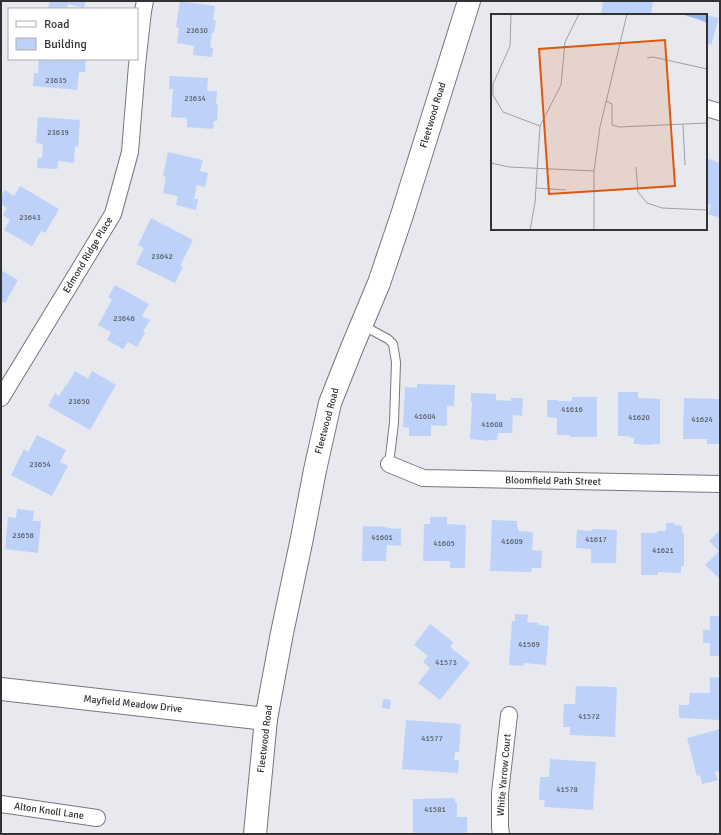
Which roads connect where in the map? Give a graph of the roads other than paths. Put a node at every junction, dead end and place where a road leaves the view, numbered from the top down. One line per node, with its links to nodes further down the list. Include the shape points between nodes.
1 (145, 1): 3 (street, Edmond Ridge Place)
2 (469, 1): 7 (main road, Fleetwood Road, via 402,215 379,283)
3 (138, 56)
4 (138, 60): 8 (street, Edmond Ridge Place, via 130,152 113,214)
5 (707, 108): 6 (street)
6 (720, 112)
7 (361, 325): 9 (lane, via 388,338 393,344 396,362 394,423); 13 (main road, Fleetwood Road, via 330,403 314,470)
8 (1, 398)
9 (389, 464): 10 (street, Bloomfield Path Street, via 423,478)
10 (720, 484)
11 (1, 689): 13 (main road, Mayfield Meadow Drive)
12 (509, 715): 17 (street, White Yarrow Court, via 500,793)
13 (266, 719): 16 (main road, Fleetwood Road)
14 (1, 804): 15 (street, Alton Knoll Lane)
15 (97, 818)
16 (255, 834)
17 (501, 834)

